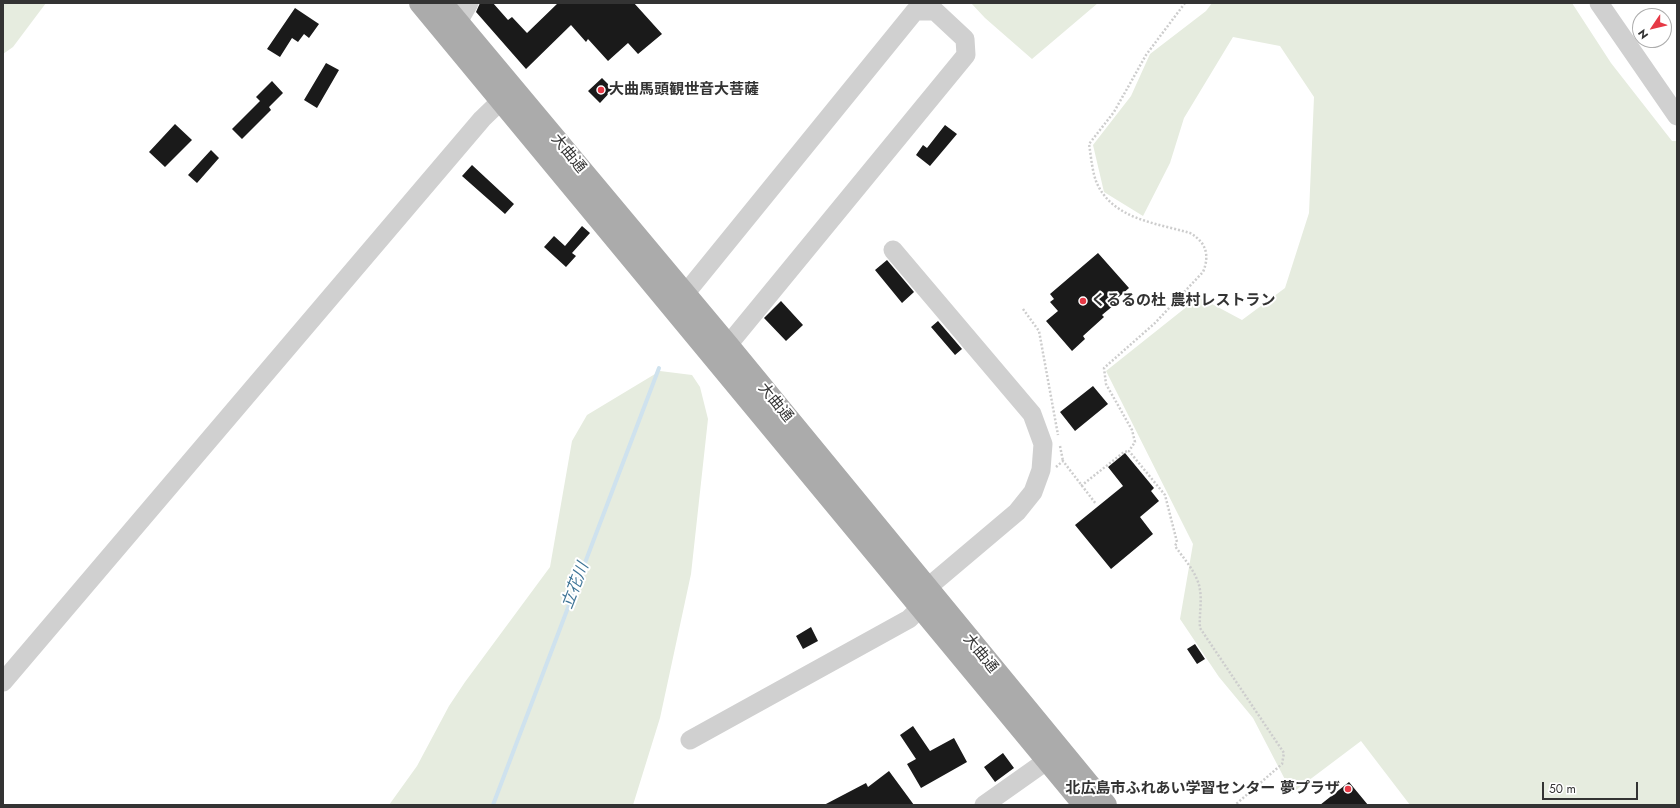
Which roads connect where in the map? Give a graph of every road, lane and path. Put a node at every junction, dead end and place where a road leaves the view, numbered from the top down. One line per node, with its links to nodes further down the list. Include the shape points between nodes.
1 (420, 3): 7 (main road, 大曲通)
2 (442, 3): 6 (main road, 大曲通)
3 (469, 3): 6 (street)
4 (1185, 3): 13 (path, via 1146,55 1114,112 1089,144 1096,180 1104,195 1114,205 1128,215 1190,232 1198,237 1208,253 1203,272 1155,323 1104,368 1106,384 1132,430 1135,442)
5 (1599, 3): 8 (street)
6 (458, 22): 7 (main road, 大曲通)
7 (507, 95): 10 (main road, 大曲通); 18 (main road, 大曲通, via 590,208); 19 (street, via 482,119)
8 (1677, 116)
9 (893, 250): 15 (street, via 1032,414 1043,444)
10 (685, 294): 12 (main road, 大曲通); 12 (street, via 915,11 935,11 965,39 966,55)
11 (1023, 309): 14 (path, via 1039,331)
12 (728, 345): 18 (main road, 大曲通)
13 (1129, 451): 16 (path, via 1124,452); 25 (path, via 1165,495 1177,542 1175,546 1194,572 1200,590 1200,628 1284,753 1282,764)
14 (1062, 461): 15 (path, via 1054,469); 16 (path)
15 (1041, 470): 18 (street, via 1033,492 1017,512)
16 (1081, 486): 17 (path)
17 (1096, 504)
18 (923, 598): 20 (street, via 909,619); 21 (main road, 大曲通)
19 (3, 682)
20 (690, 740)
21 (1053, 756): 22 (street); 23 (main road, 大曲通); 24 (main road, 大曲通)
22 (984, 805)
23 (1084, 805)
24 (1106, 805)
25 (1235, 805)

